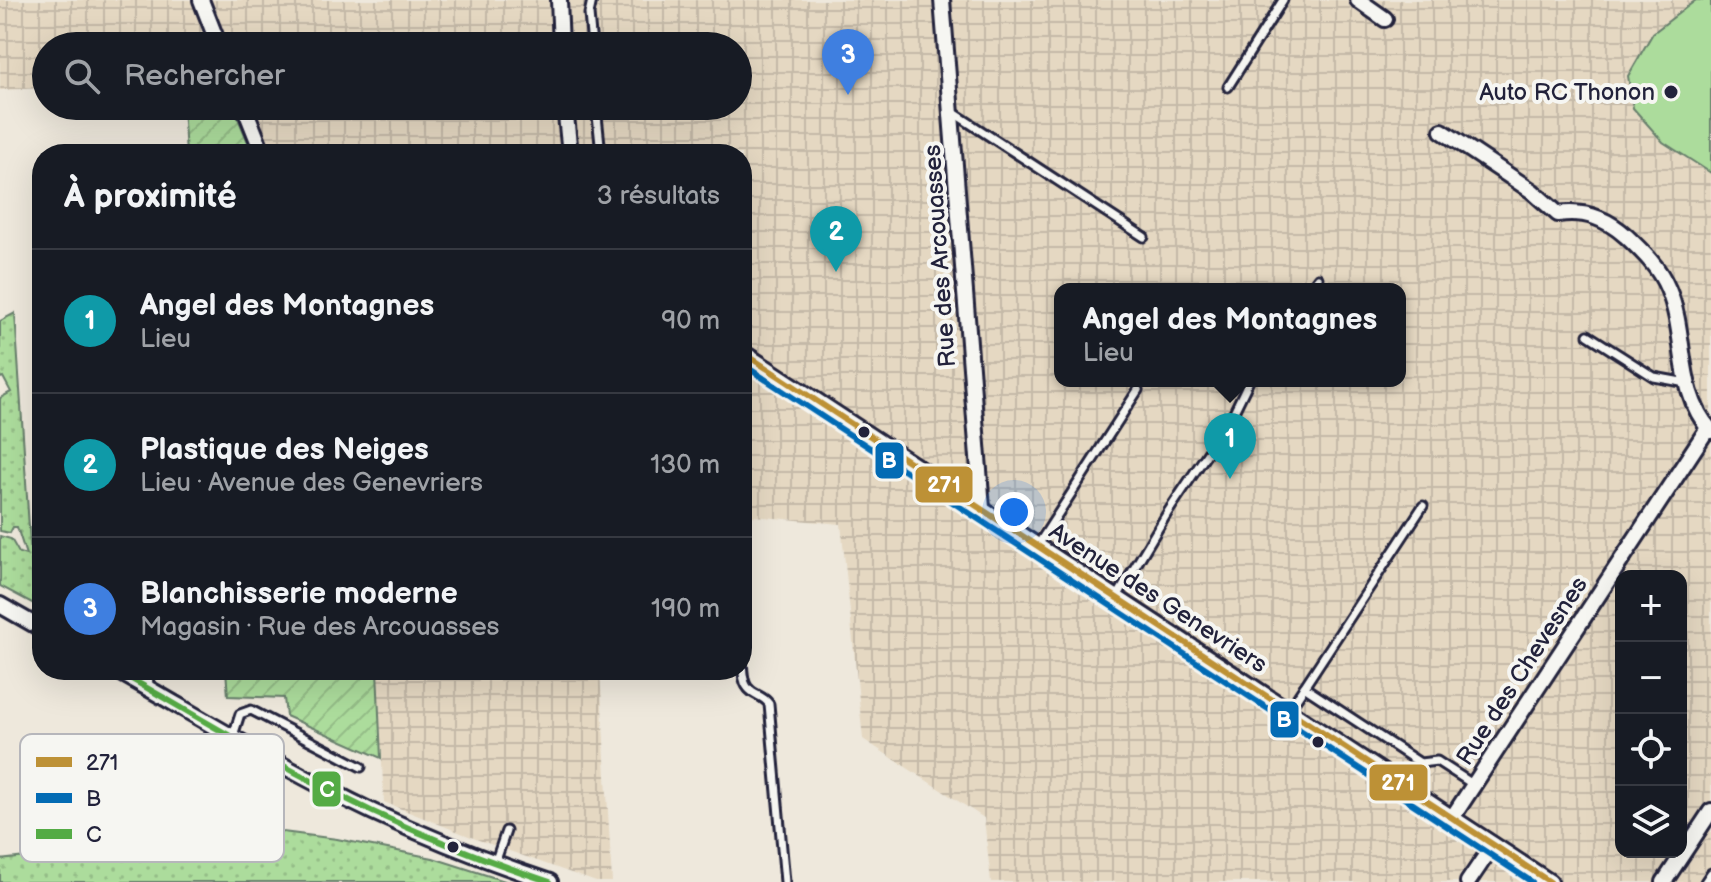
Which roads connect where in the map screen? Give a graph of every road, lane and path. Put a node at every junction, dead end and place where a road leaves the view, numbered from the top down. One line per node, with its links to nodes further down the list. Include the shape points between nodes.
1 (201, 0): 8 (street)
2 (559, 0): 9 (street)
3 (592, 0): 10 (lane)
4 (942, 0): 12 (street, Rue des Arcouasses)
5 (1283, 0): 11 (lane)
6 (1358, 0): 7 (street)
7 (1385, 19)
8 (214, 32)
9 (560, 32)
10 (591, 32)
11 (1228, 87)
12 (951, 110): 20 (lane); 30 (street, Rue des Arcouasses)
13 (250, 120): 17 (street)
14 (566, 120): 18 (street)
15 (597, 120): 19 (lane)
16 (1442, 131): 25 (street, via 1558,214 1602,219 1651,261 1673,304)
17 (259, 144)
18 (569, 144)
19 (600, 144)
20 (1144, 237)
21 (1318, 278): 22 (lane)
22 (1314, 283)
23 (1588, 335): 25 (lane, via 1654,377)
24 (752, 358): 30 (street, Avenue des Genevriers)
25 (1687, 383): 28 (street)
26 (1246, 387): 32 (lane)
27 (1138, 390): 31 (lane)
28 (1710, 430): 45 (street, Rue des Chevesnes)
29 (1423, 506): 38 (lane)
30 (982, 508): 31 (street, Avenue des Genevriers)
31 (1038, 545): 32 (street, Avenue des Genevriers)
32 (1117, 597): 40 (street, Avenue des Genevriers)
33 (0, 605): 34 (street)
34 (32, 623)
35 (133, 680): 39 (street)
36 (149, 680): 39 (lane)
37 (745, 680): 53 (lane, via 769,704)
38 (1304, 687): 40 (lane); 45 (lane, via 1420,763 1437,761)
39 (149, 689): 41 (street)
40 (1289, 710): 47 (street, Avenue des Genevriers)
41 (229, 734)
42 (234, 734): 44 (lane, via 240,714 251,710)
43 (284, 764): 50 (street, via 373,812)
44 (361, 767)
45 (1474, 785): 47 (street, Rue des Chevesnes)
46 (1711, 811): 56 (street)
47 (1452, 818): 49 (street, Avenue des Genevriers)
48 (506, 831): 50 (lane)
49 (1493, 845): 54 (street); 55 (street, Avenue des Genevriers)
50 (495, 863): 52 (street)
51 (1711, 873): 57 (lane)
52 (550, 882)
53 (785, 882)
54 (1468, 882)
55 (1550, 882)
56 (1664, 882)
57 (1705, 882)

